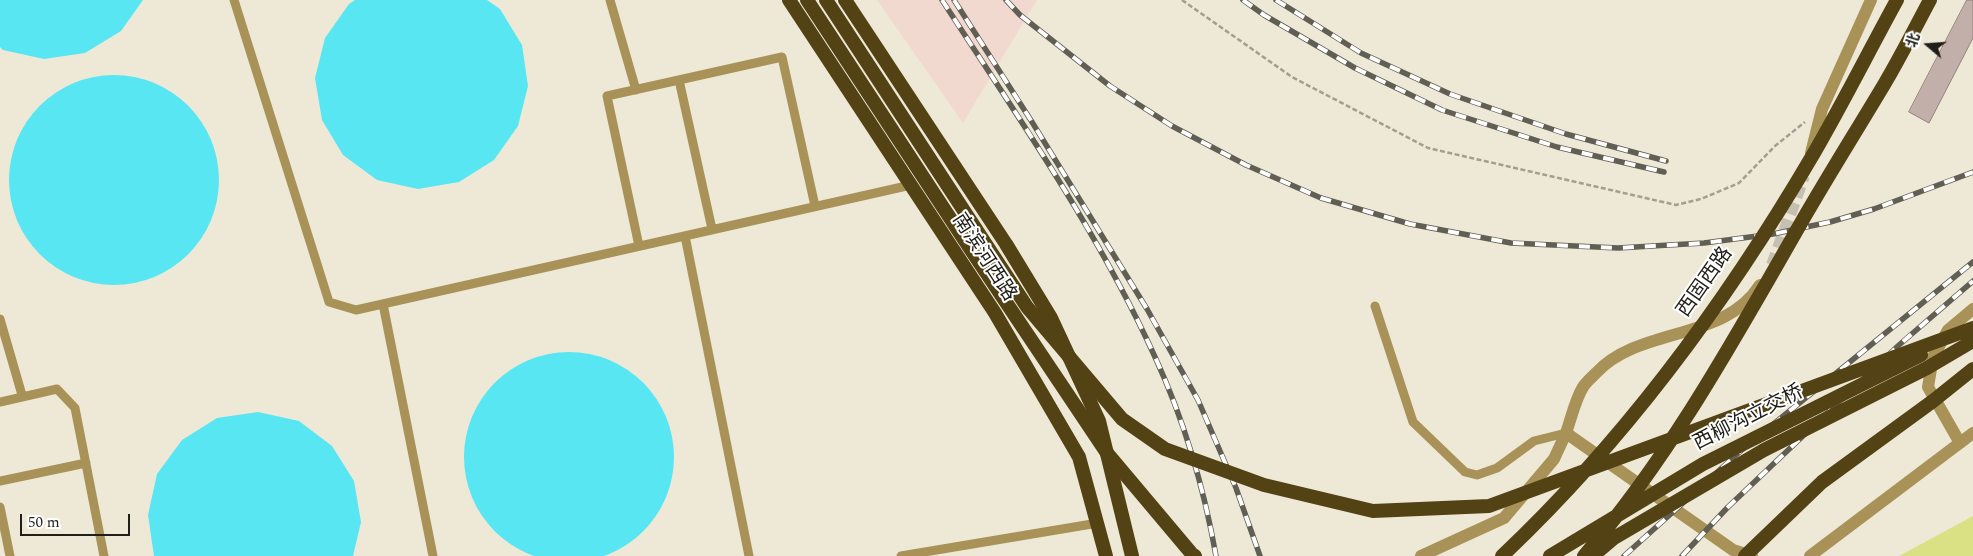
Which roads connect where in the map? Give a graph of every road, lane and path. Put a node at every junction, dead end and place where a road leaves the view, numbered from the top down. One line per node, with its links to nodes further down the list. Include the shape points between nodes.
1 (234, 0): 21 (lane, via 329,302 356,310)
2 (610, 0): 12 (lane)
3 (789, 0): 15 (highway, 南滨河西路)
4 (807, 0): 44 (highway, bridge, via 1107,453)
5 (826, 0): 25 (highway, bridge, via 1027,306 1122,419 1165,449 1264,485 1374,511 1489,506)
6 (845, 0): 43 (highway, 南滨河西路, via 1051,318 1099,421)
7 (1182, 0): 13 (path, via 1292,77 1428,148 1676,205 1701,199 1739,183 1775,146)
8 (1871, 0): 13 (street)
9 (1896, 0): 46 (highway, 西固西路, bridge, via 1809,161 1751,254 1679,358 1610,443 1541,519)
10 (1930, 0): 48 (highway, bridge, via 1886,82 1823,184 1726,355 1667,448)
11 (679, 80): 12 (lane); 16 (lane, via 782,57); 17 (lane)
12 (636, 90): 19 (lane, via 607,96)
13 (1822, 109): 14 (street)
14 (1808, 166)
15 (911, 185): 16 (lane); 36 (highway, 南滨河西路, via 995,313 1079,457)
16 (815, 206): 17 (lane)
17 (712, 229): 18 (lane)
18 (685, 236): 19 (lane); 40 (lane)
19 (640, 246): 21 (lane)
20 (1772, 266): 31 (street, via 1754,294 1732,313 1697,328 1640,344 1607,361 1583,386)
21 (384, 304): 39 (lane)
22 (1375, 306): 31 (lane, via 1413,422 1465,472 1477,476 1497,468 1534,441)
23 (1973, 309): 32 (street, via 1948,330 1933,357 1928,387)
24 (0, 319): 28 (lane)
25 (1973, 329): 47 (highway, 西柳沟立交桥, bridge, via 1702,464)
26 (1973, 341): 49 (highway, 西柳沟立交桥, bridge, via 1927,368 1764,450 1614,538)
27 (1973, 369): 50 (highway, bridge, via 1822,482)
28 (22, 395): 29 (lane); 33 (lane, via 57,388 75,408)
29 (0, 402)
30 (1973, 432): 32 (street)
31 (1566, 433): 45 (street, via 1554,459 1504,518); 51 (street, via 1733,550)
32 (1960, 443): 52 (street)
33 (86, 462): 34 (lane); 38 (lane)
34 (0, 481)
35 (0, 507): 37 (lane)
36 (1098, 523): 41 (lane); 42 (highway, 南滨河西路)
37 (10, 556)
38 (104, 556)
39 (433, 556)
40 (749, 556)
41 (902, 556)
42 (1106, 556)
43 (1132, 556)
44 (1196, 556)
45 (1420, 556)
46 (1502, 556)
47 (1550, 556)
48 (1584, 556)
49 (1592, 556)
50 (1745, 556)
51 (1752, 556)
52 (1810, 556)

